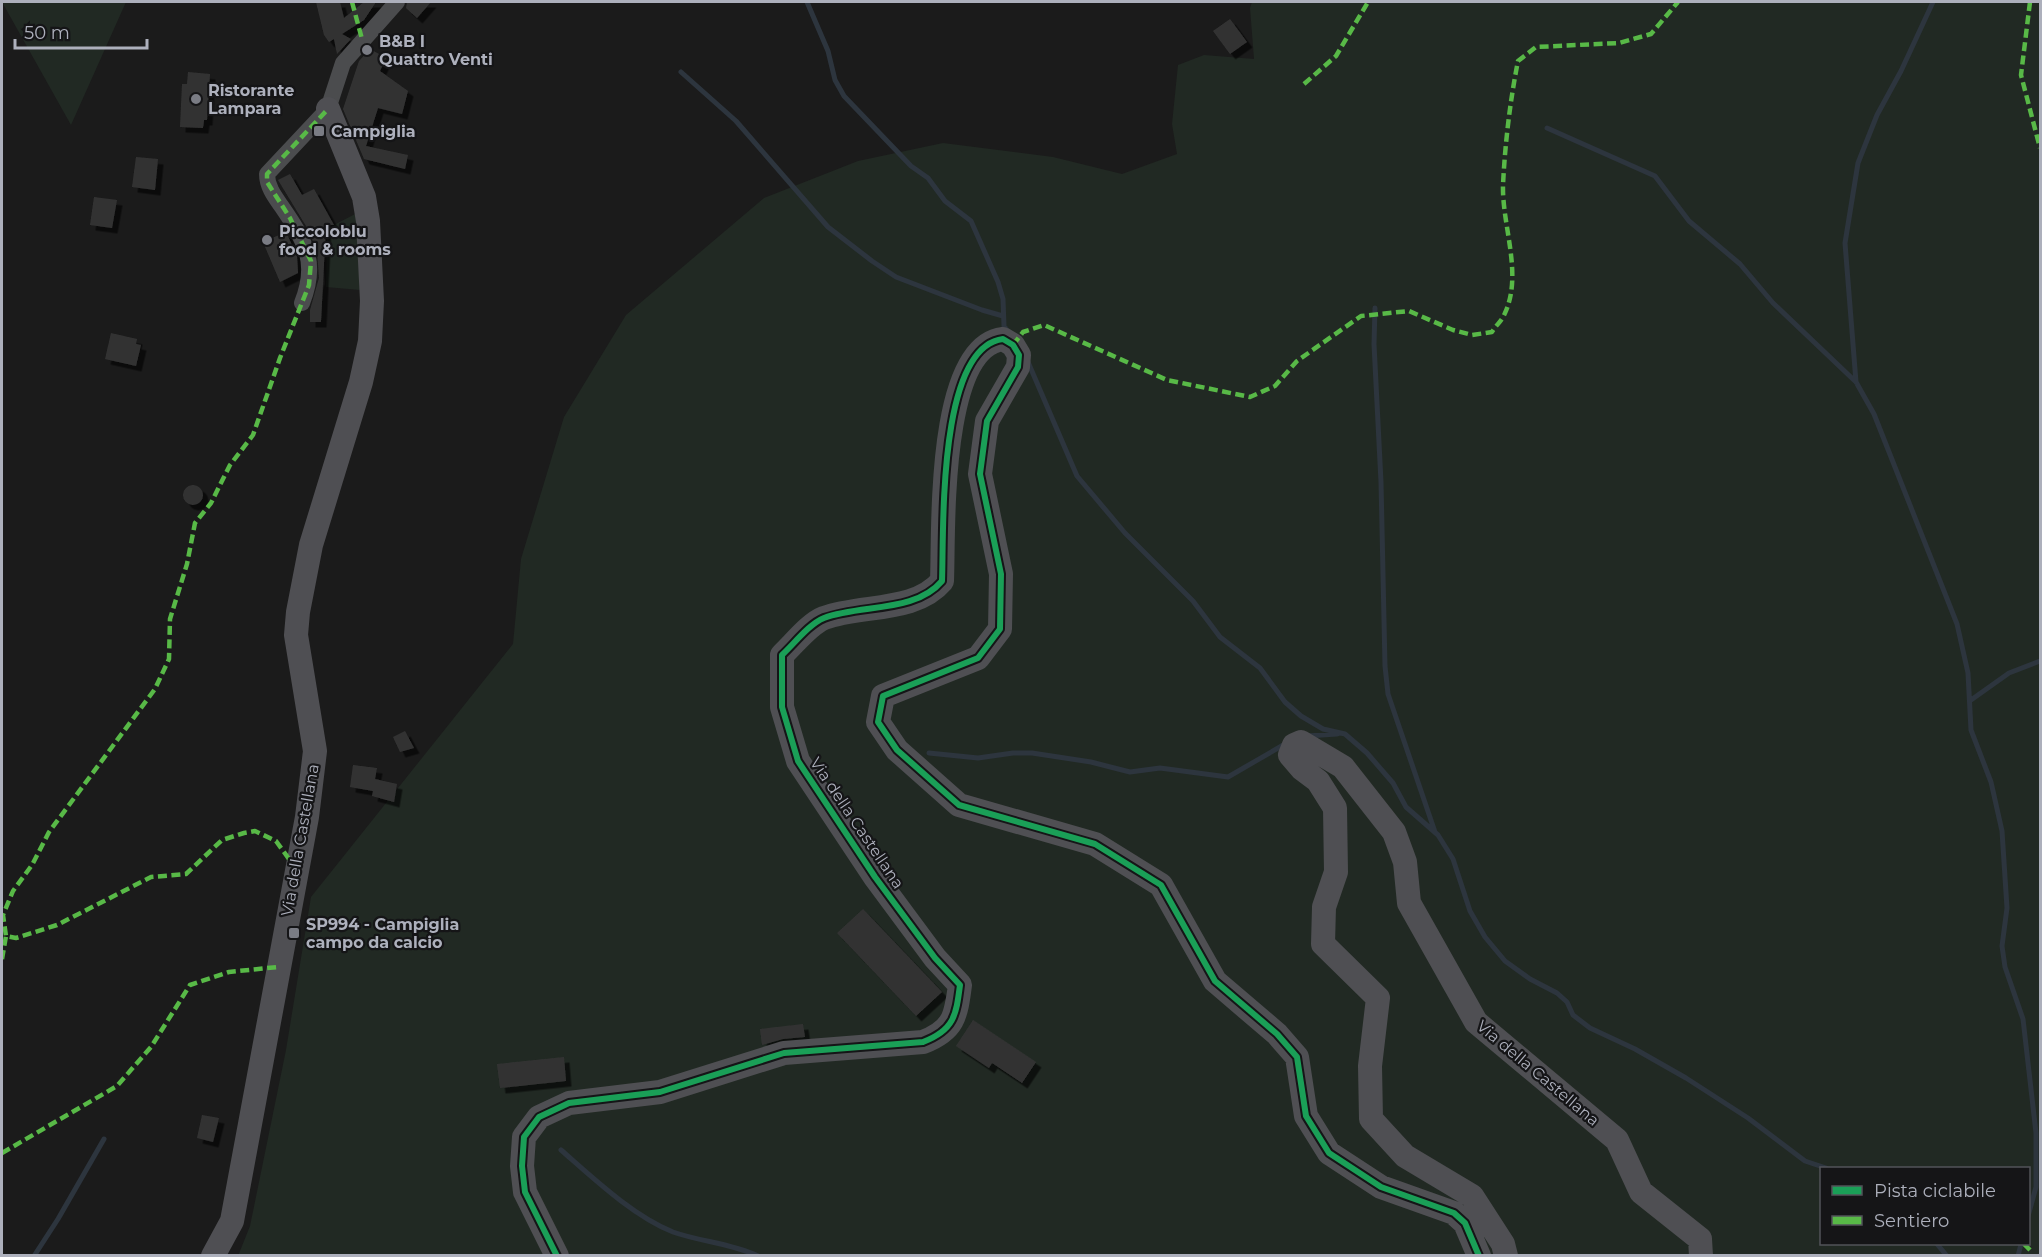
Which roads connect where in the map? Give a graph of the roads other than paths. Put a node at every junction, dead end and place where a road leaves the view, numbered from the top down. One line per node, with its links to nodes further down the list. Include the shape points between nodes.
1 (397, 2): 2 (street, via 343,63)
2 (328, 109): 3 (street, via 267,174 267,182 311,261 309,285); 4 (street, Via della Castellana, via 365,205 372,301 370,341 311,545 298,612 296,635 315,751 308,806 232,1221)
3 (302, 303)
4 (213, 1256)
5 (557, 1256): 6 (street, Via della Castellana, via 525,1192 524,1137 539,1117 569,1103 660,1092 784,1053 924,1042 939,1036 952,1023 960,985 875,877 798,761 782,706 782,655 823,618 918,599 933,592 942,581 946,454 955,401 976,356 987,343 1003,339 1013,345 1019,356 1018,366 987,421 980,474 1001,574 1000,629 978,658 883,696 878,722 897,750 959,805 1095,844 1161,885 1215,981 1277,1034 1297,1057 1306,1116 1329,1153 1381,1187 1454,1213 1465,1223)
6 (1479, 1256)
7 (1506, 1256): 8 (street, Via della Castellana, via 1503,1244 1472,1196 1405,1156 1371,1119 1370,1066 1378,998 1323,944 1324,907 1336,872 1335,808 1318,782 1290,755 1294,745 1301,742 1343,766 1394,832 1406,862 1409,903 1476,1022 1617,1140 1641,1192 1701,1239)
8 (1701, 1256)

